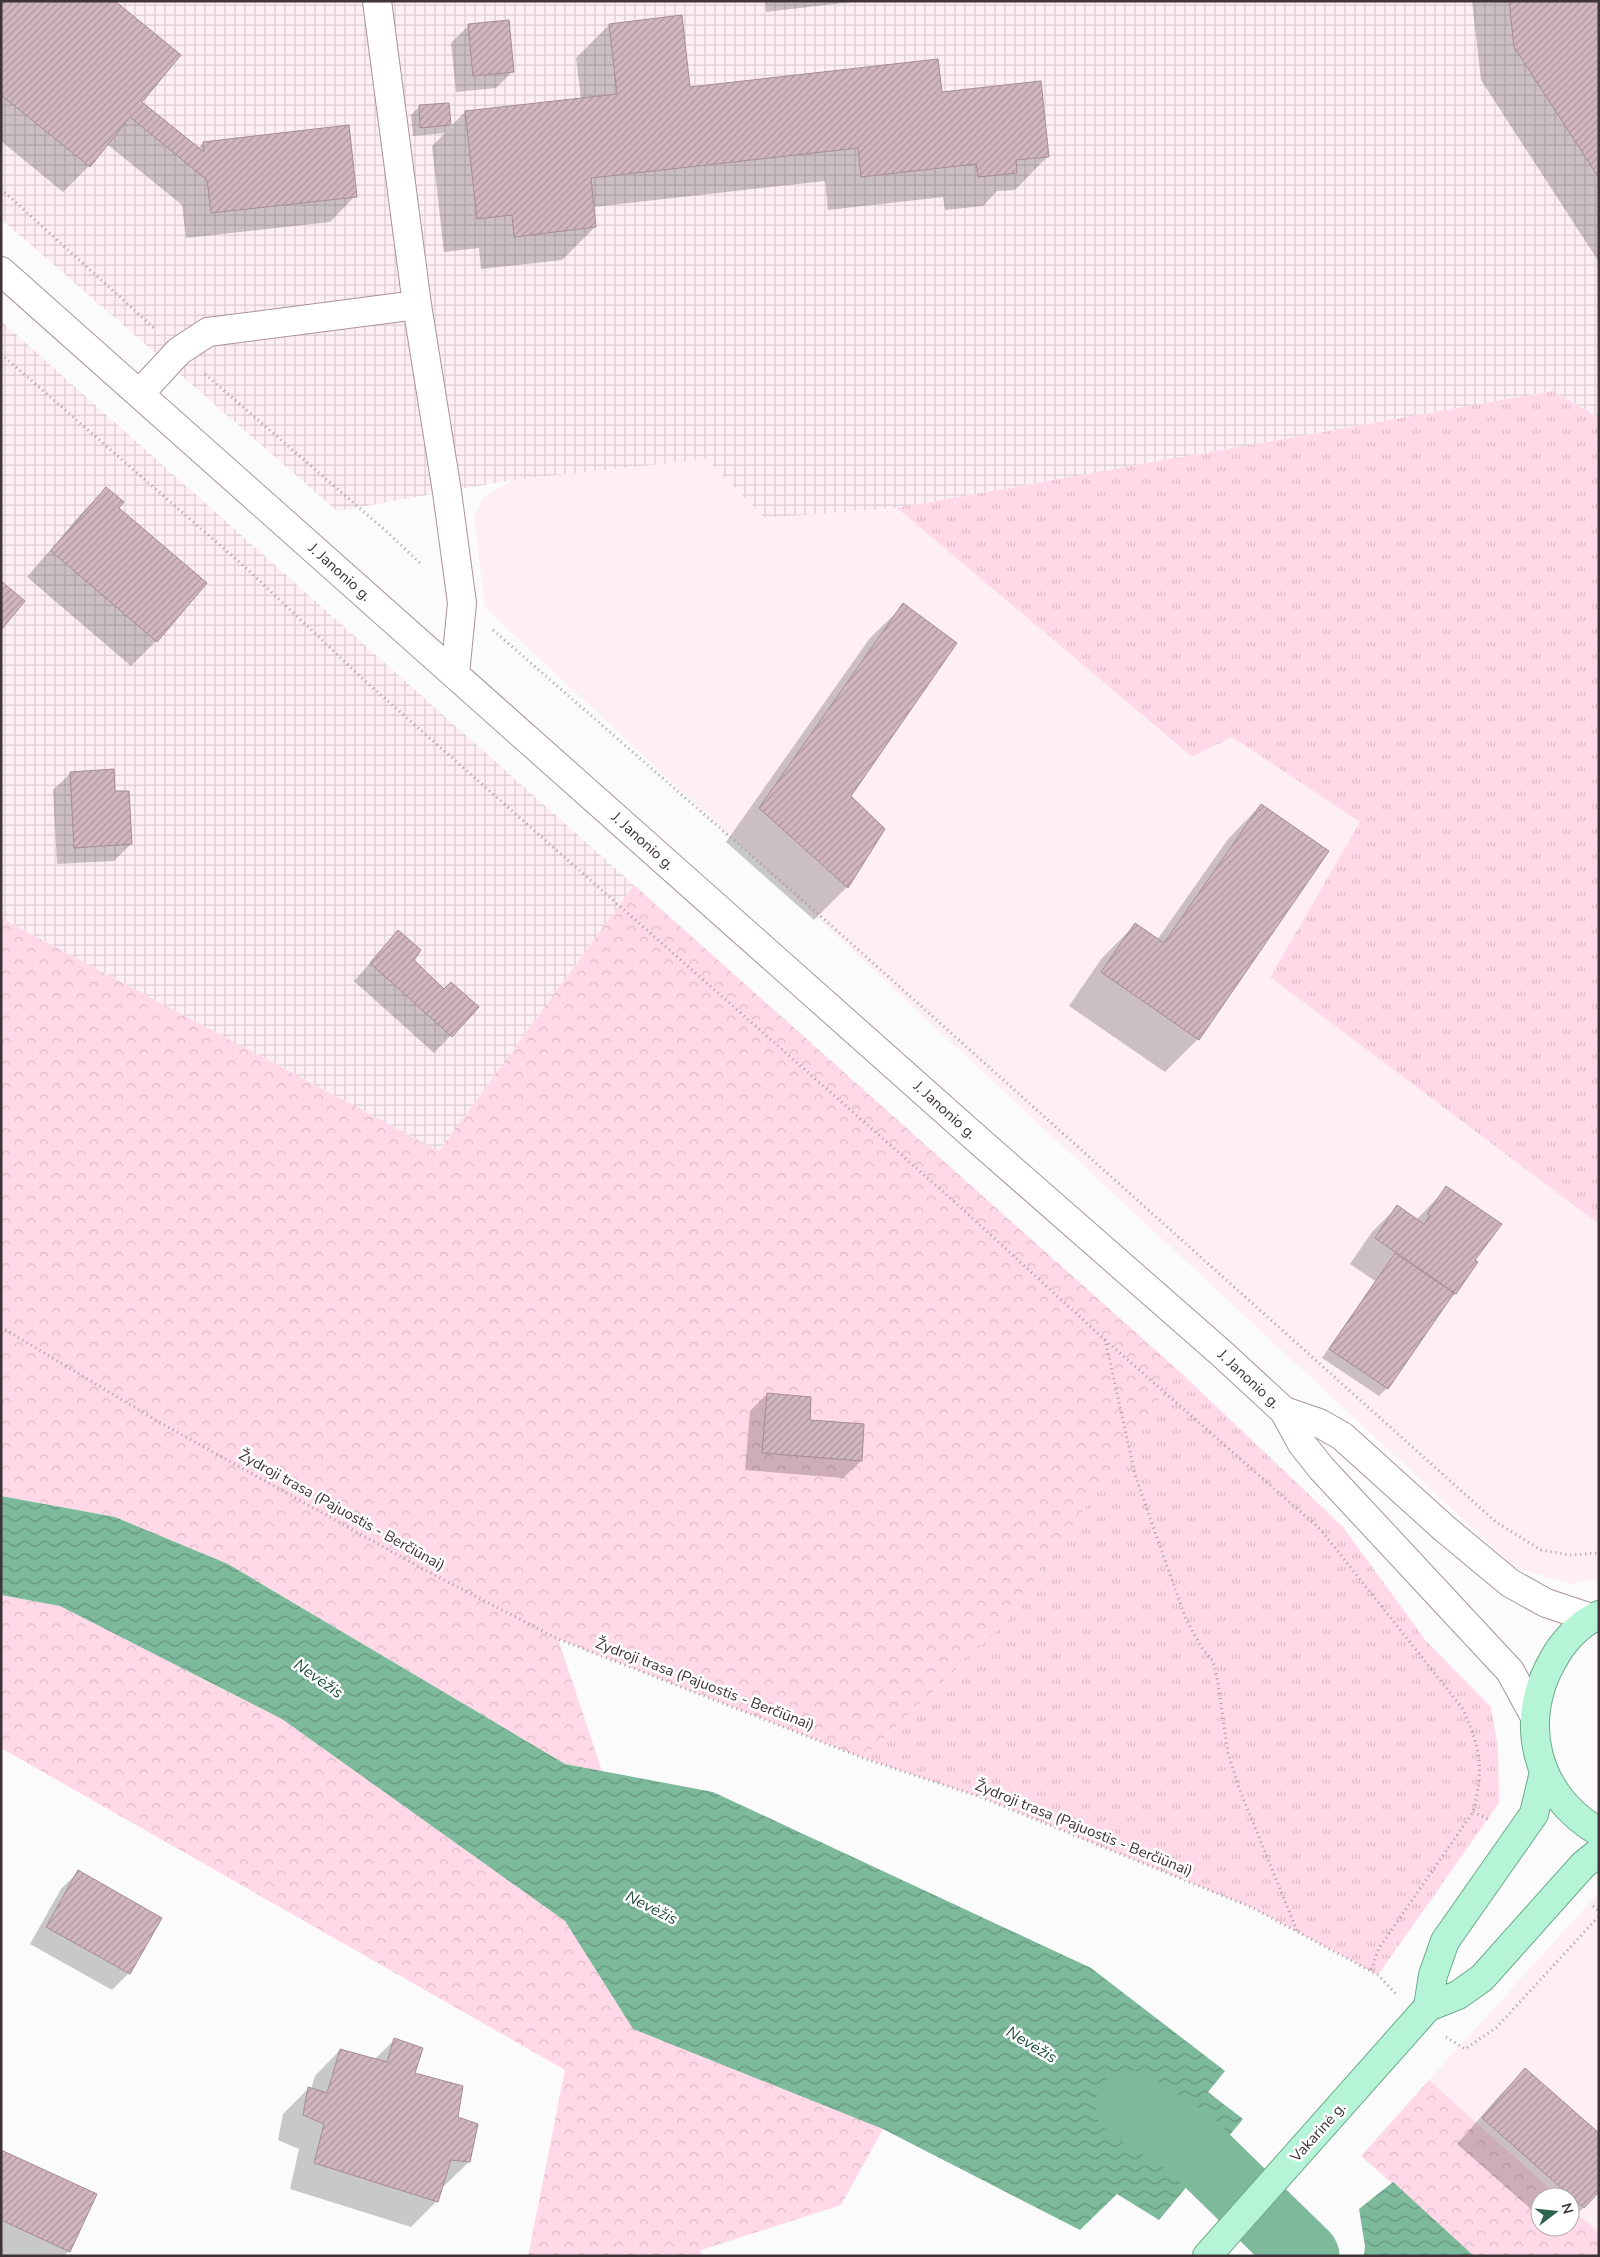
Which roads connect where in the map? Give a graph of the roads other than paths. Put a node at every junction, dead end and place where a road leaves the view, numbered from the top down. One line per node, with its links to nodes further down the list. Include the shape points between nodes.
1 (377, 1): 3 (street)
2 (1, 271): 4 (street, J. Janonio g.)
3 (417, 304): 4 (street, via 208,332 179,351); 5 (street, via 462,603)
4 (140, 393): 5 (street, J. Janonio g.)
5 (455, 674): 6 (street, J. Janonio g.)
6 (1284, 1411): 7 (street, J. Janonio g., via 1320,1423 1342,1436 1510,1583 1546,1603); 8 (street, J. Janonio g., via 1302,1444 1322,1469 1510,1670)
7 (1595, 1617): 8 (main road, via 1562,1644 1543,1677)
8 (1534, 1715): 9 (main road, via 1536,1744)
9 (1544, 1772): 10 (main road, via 1557,1796); 12 (main road, via 1534,1814 1445,1941)
10 (1599, 1832)
11 (1599, 1852): 12 (main road, Vakarinė g., via 1583,1865 1482,1978 1458,1995)
12 (1423, 2012): 13 (main road, Vakarinė g.)
13 (1207, 2256)

